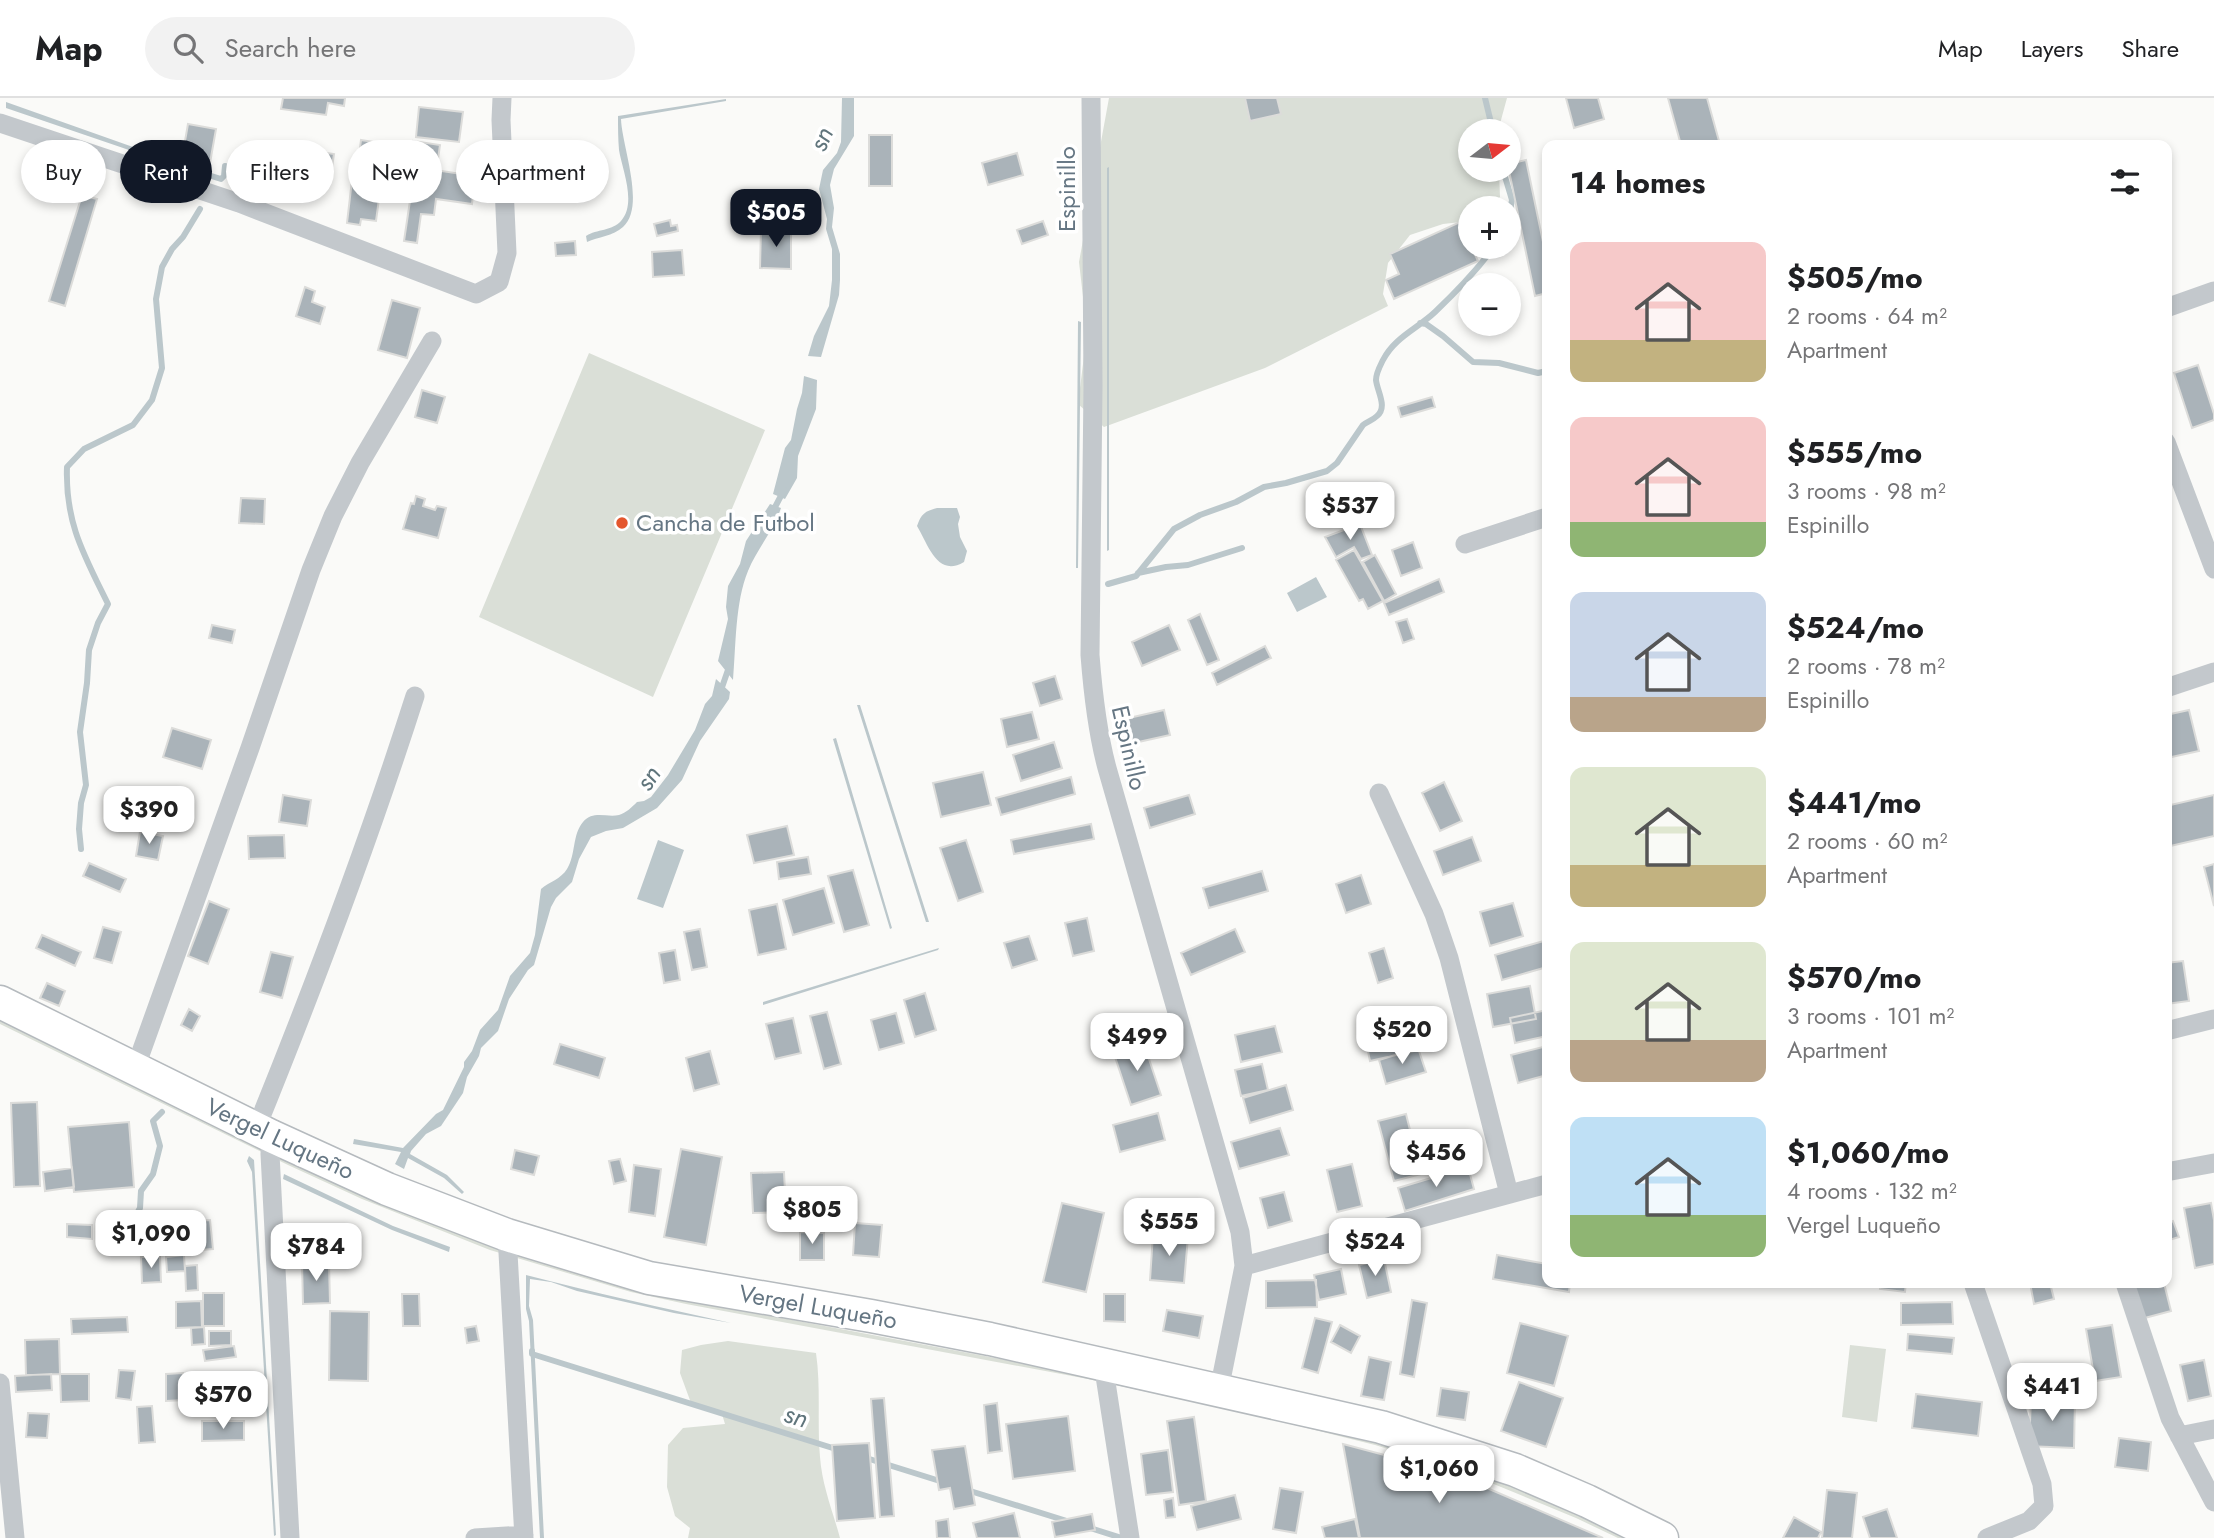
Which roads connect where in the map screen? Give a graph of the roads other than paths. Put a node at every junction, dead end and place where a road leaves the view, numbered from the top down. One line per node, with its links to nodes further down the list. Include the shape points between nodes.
1 (502, 98): 3 (street, via 507,253 499,282 476,293 219,197)
2 (1091, 98): 25 (street, Espinillo, via 1093,698 1098,736 1240,1232)
3 (0, 123)
4 (2214, 290): 5 (street)
5 (2172, 307)
6 (432, 341): 18 (street, via 360,463 324,537)
7 (2172, 458): 10 (street)
8 (1542, 519): 9 (street)
9 (1465, 544)
10 (2214, 569)
11 (2214, 672): 12 (street)
12 (2172, 686)
13 (415, 696): 19 (street)
14 (1379, 793): 23 (street, via 1449,958)
15 (0, 1002): 18 (main road, Vergel Luqueño)
16 (2214, 1019): 17 (street)
17 (2172, 1030)
18 (135, 1069): 19 (main road, Vergel Luqueño)
19 (263, 1132): 24 (main road, Vergel Luqueño, via 387,1189); 36 (street, via 270,1154)
20 (2214, 1163): 21 (street)
21 (2172, 1171)
22 (1542, 1185): 23 (street)
23 (1509, 1194): 25 (street)
24 (507, 1235): 28 (main road, Vergel Luqueño, via 649,1278 871,1316); 34 (street)
25 (1244, 1266): 30 (street, Espinillo)
26 (1975, 1288): 40 (street, via 2042,1484 2044,1506 2029,1521)
27 (2127, 1288): 32 (street)
28 (1103, 1363): 30 (main road, Vergel Luqueño); 38 (street)
29 (0, 1382): 35 (street)
30 (1219, 1390): 39 (main road, Vergel Luqueño, via 1436,1443 1551,1485)
31 (2214, 1429): 32 (street)
32 (2179, 1436): 33 (street)
33 (2214, 1503)
34 (524, 1536): 37 (street)
35 (15, 1538)
36 (290, 1538)
37 (475, 1538)
38 (1130, 1538)
39 (1662, 1538)
40 (1987, 1538)

